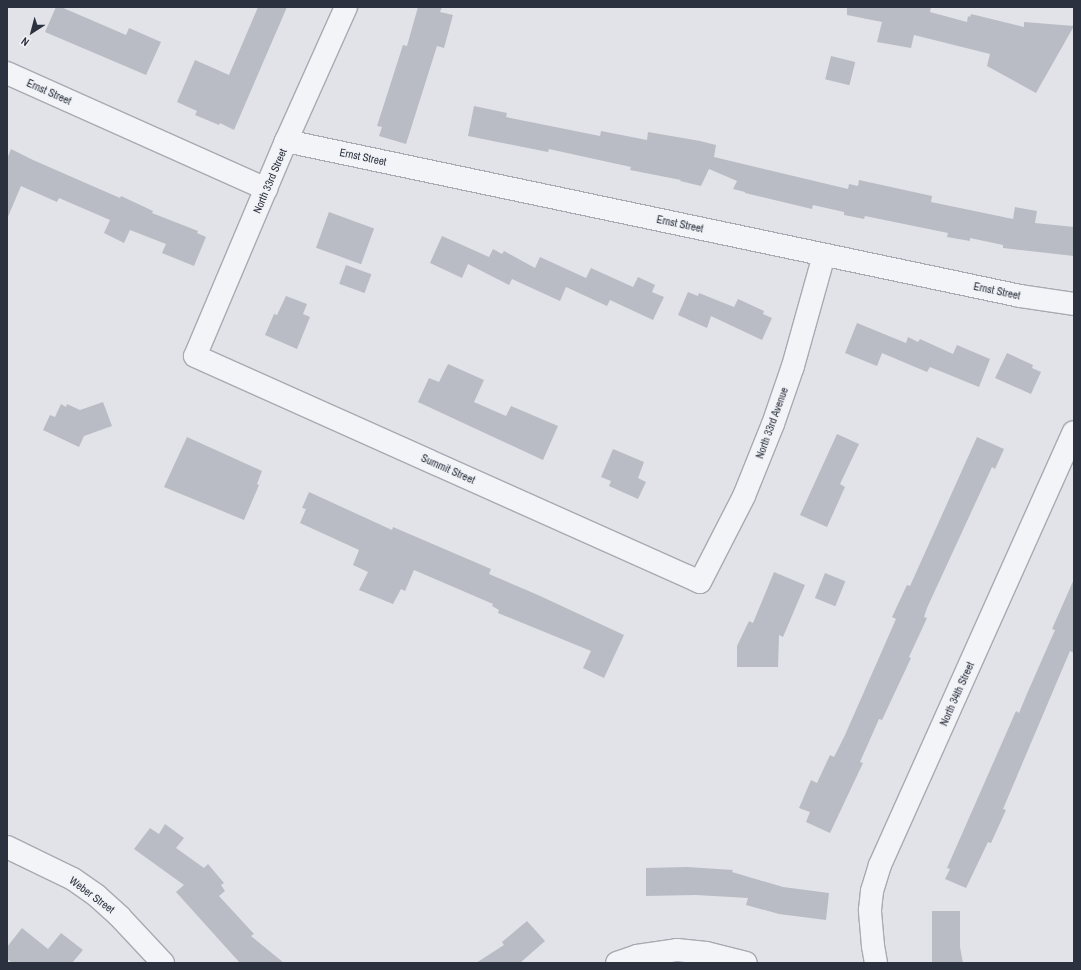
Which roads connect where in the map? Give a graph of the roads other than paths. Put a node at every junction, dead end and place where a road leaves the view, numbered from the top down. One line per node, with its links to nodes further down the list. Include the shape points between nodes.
1 (346, 7): 3 (street, North 33rd Street)
2 (7, 73): 4 (street, Ernst Street)
3 (286, 141): 4 (street, North 33rd Street); 5 (street, Ernst Street)
4 (266, 189): 7 (street, North 33rd Street)
5 (824, 255): 6 (street, Ernst Street, via 1020,296); 9 (street, North 33rd Avenue, via 793,366 773,424 744,496)
6 (1074, 304)
7 (195, 356): 9 (street, Summit Street)
8 (1074, 432): 14 (street, North 34th Street, via 880,865 872,891 870,910)
9 (700, 582)
10 (7, 848): 11 (street, Weber Street, via 68,876 97,896)
11 (163, 963)
12 (618, 963): 13 (street, via 637,956 677,950 706,953)
13 (746, 963)
14 (876, 963)

